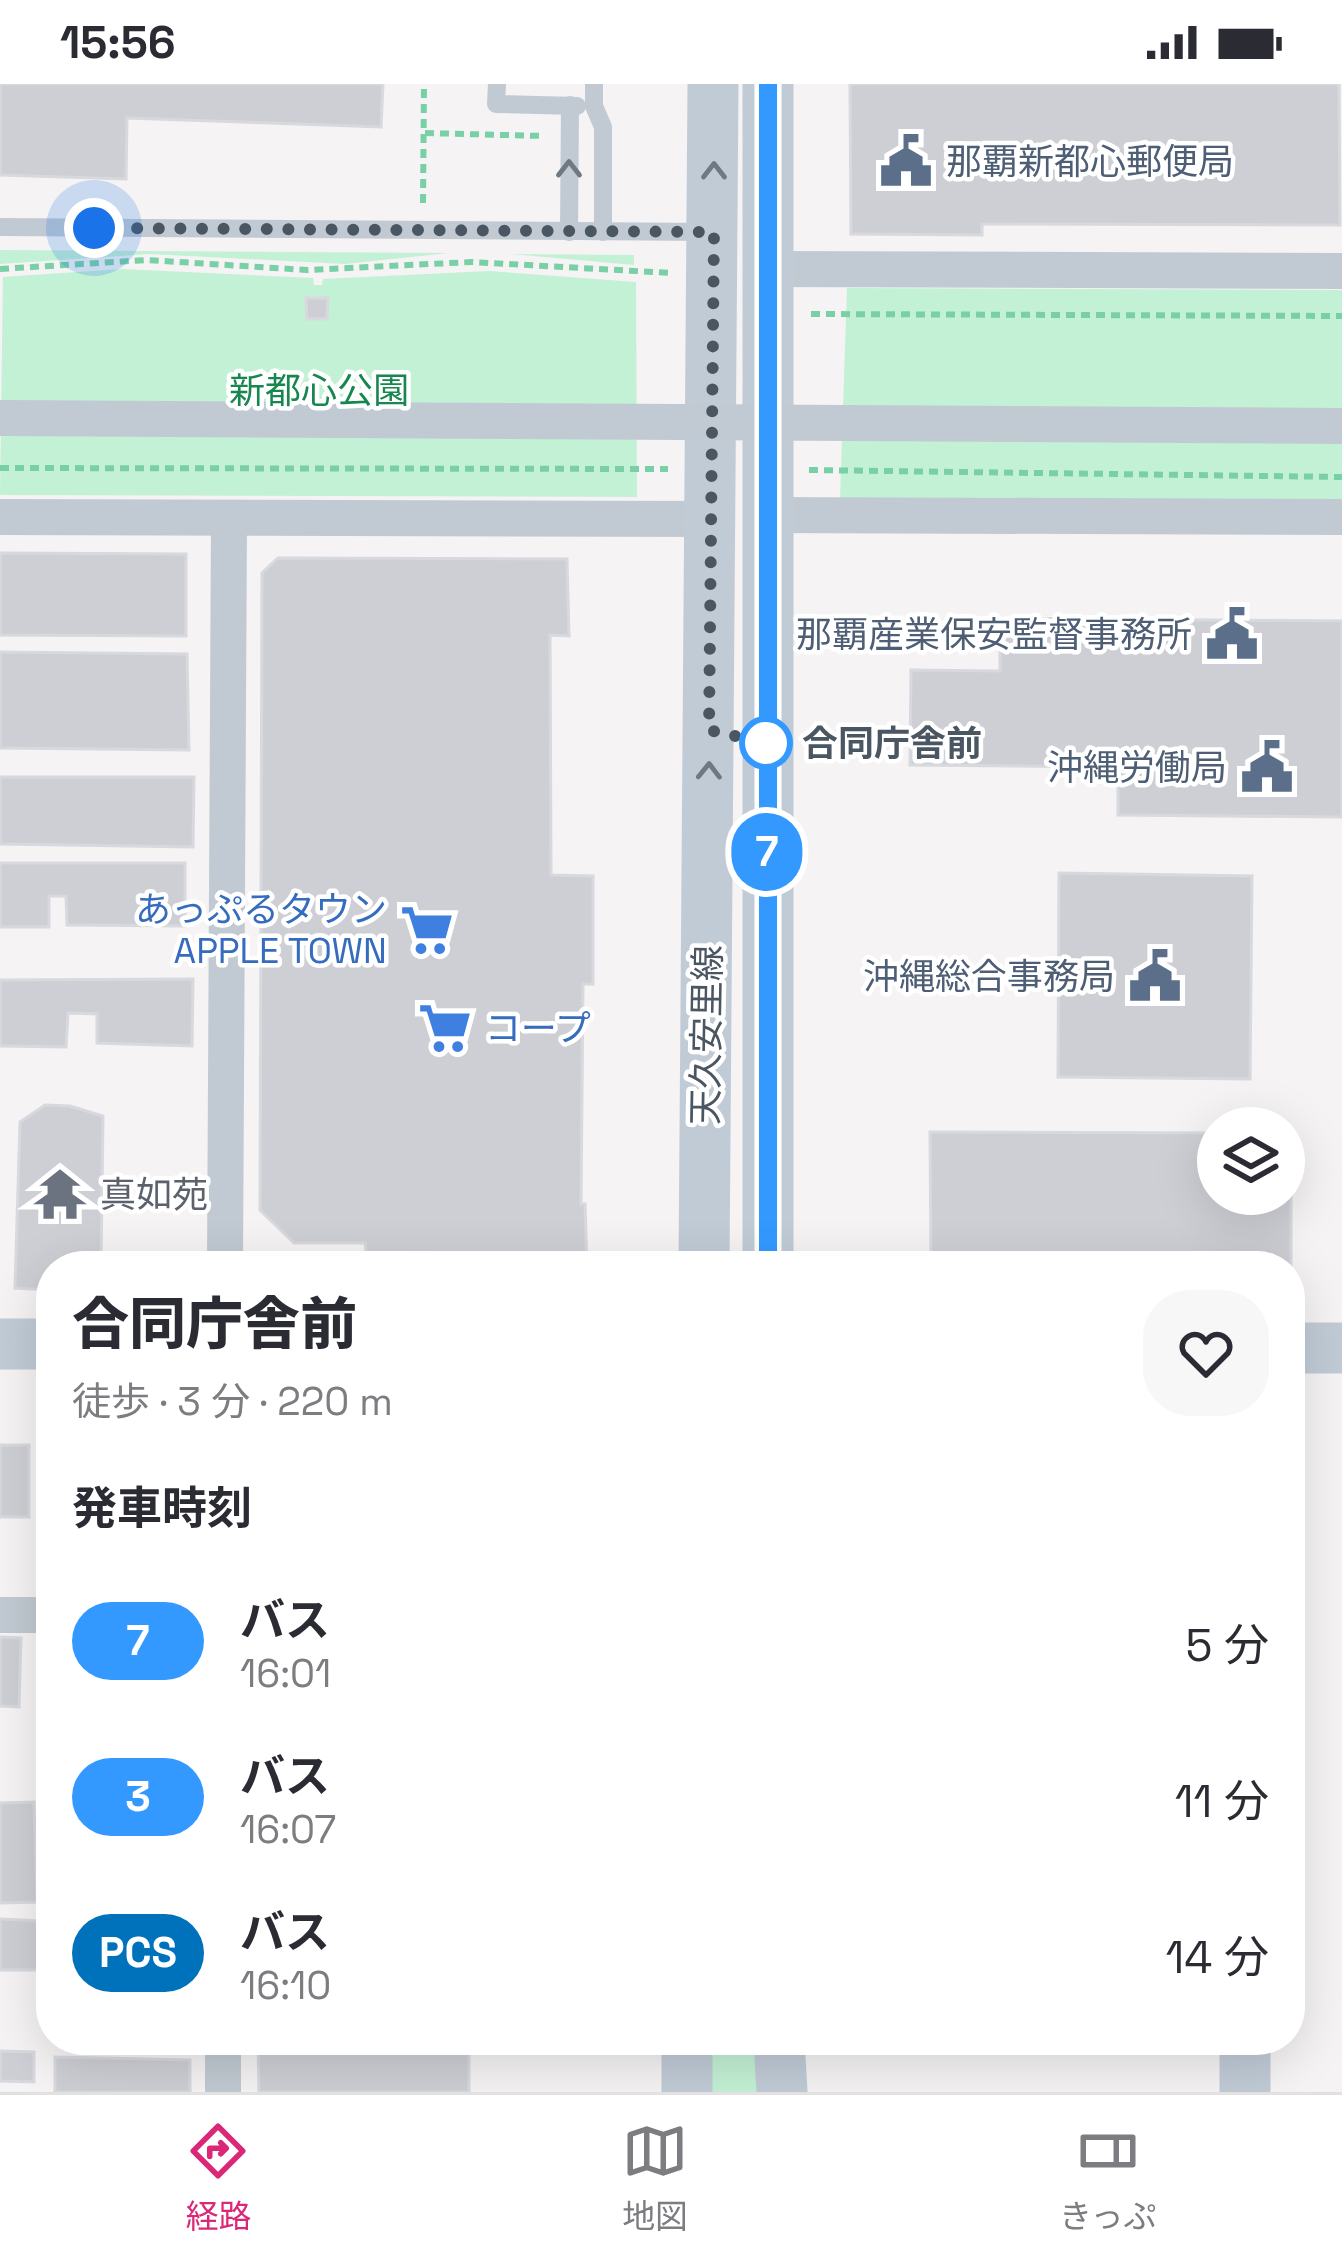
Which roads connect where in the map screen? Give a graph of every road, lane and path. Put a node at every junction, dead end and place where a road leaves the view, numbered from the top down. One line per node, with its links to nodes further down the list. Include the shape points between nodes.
1 (424, 84): 8 (path)
2 (496, 84): 6 (lane, via 496,104)
3 (594, 84): 7 (lane)
4 (713, 84): 14 (street, 天久安里線, one-way to 4)
5 (768, 84): 16 (street, 天久安里線)
6 (570, 105): 7 (lane); 12 (lane, one-way to 6)
7 (594, 106): 13 (lane, via 603,127)
8 (424, 133): 9 (path); 11 (path)
9 (560, 136)
10 (0, 227): 11 (lane)
11 (423, 230): 12 (lane)
12 (569, 232): 13 (lane)
13 (603, 232): 14 (lane)
14 (714, 232): 31 (street, 天久安里線)
15 (0, 269): 18 (path, via 147,260 307,270 472,262)
16 (766, 269): 17 (street); 27 (street, 天久安里線)
17 (1342, 271)
18 (672, 273)
19 (807, 314): 20 (path)
20 (1342, 316)
21 (0, 418): 22 (street, bridge)
22 (1342, 426)
23 (0, 468): 24 (path)
24 (671, 469)
25 (806, 470): 26 (path)
26 (1342, 477)
27 (765, 515): 29 (street); 34 (street, 天久安里線)
28 (0, 517): 30 (street)
29 (1342, 517)
30 (229, 518): 31 (street); 32 (street)
31 (711, 519): 33 (street, 天久安里線, one-way to 31)
32 (225, 1251)
33 (704, 1251)
34 (768, 1251)
35 (0, 1344): 36 (street)
36 (36, 1344)
37 (1305, 1348): 38 (street)
38 (1342, 1348)
39 (36, 1615): 40 (street)
40 (0, 1616)
41 (223, 2055): 45 (street)
42 (687, 2055): 46 (street)
43 (780, 2055): 47 (street)
44 (1245, 2055): 48 (street)
45 (223, 2092)
46 (687, 2092)
47 (782, 2092)
48 (1245, 2092)

